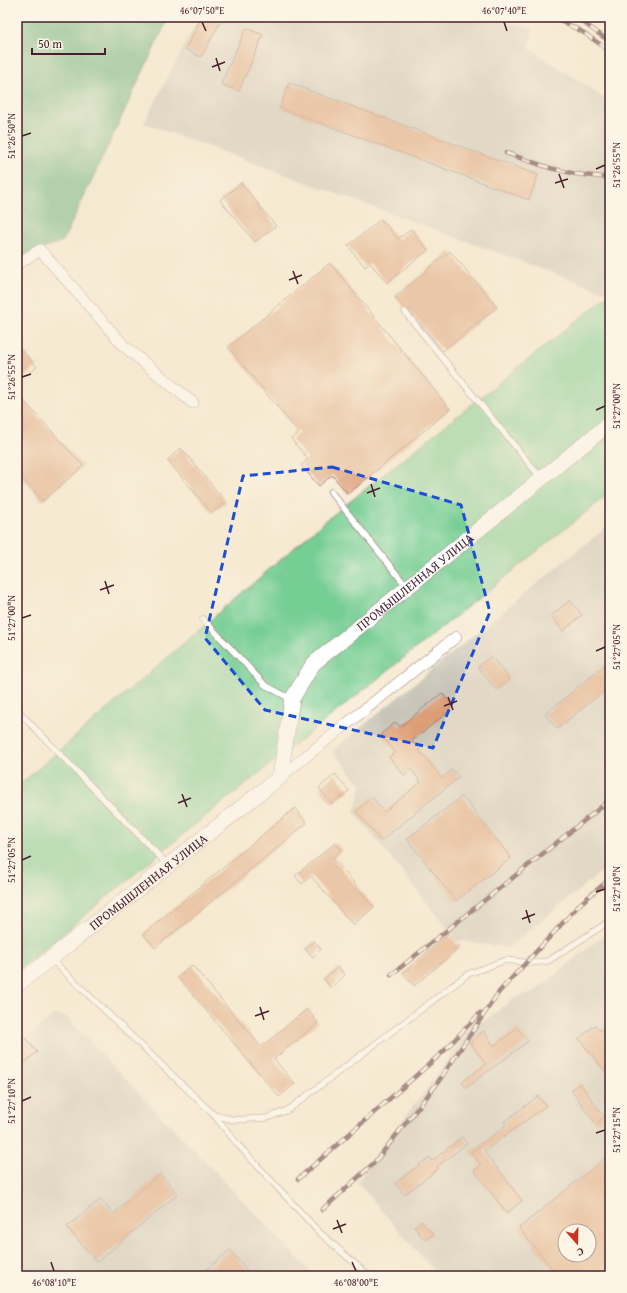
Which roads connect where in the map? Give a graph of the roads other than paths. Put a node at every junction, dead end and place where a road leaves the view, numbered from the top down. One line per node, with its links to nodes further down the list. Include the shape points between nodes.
1 (17, 264): 3 (street, via 40,250 124,346)
2 (406, 312): 5 (lane)
3 (193, 403)
4 (610, 423): 5 (street, ПРОМЫШЛЕННАЯ УЛИЦА)
5 (541, 478): 7 (street, ПРОМЫШЛЕННАЯ УЛИЦА)
6 (331, 492): 7 (lane)
7 (407, 587): 10 (street, ПРОМЫШЛЕННАЯ УЛИЦА, via 313,664)
8 (203, 620): 10 (lane, via 265,685)
9 (456, 637): 12 (street, ПРОМЫШЛЕННАЯ УЛИЦА)
10 (292, 699): 12 (street, ПРОМЫШЛЕННАЯ УЛИЦА)
11 (17, 710): 13 (lane)
12 (280, 778): 13 (street, ПРОМЫШЛЕННАЯ УЛИЦА)
13 (168, 866): 15 (street, ПРОМЫШЛЕННАЯ УЛИЦА)
14 (610, 921): 17 (lane, via 548,962 506,960 468,974 288,1110 267,1118 234,1120)
15 (51, 959): 16 (street, ПРОМЫШЛЕННАЯ УЛИЦА); 17 (lane)
16 (17, 985)
17 (214, 1115): 18 (lane, via 239,1146 319,1232)
18 (369, 1276)

